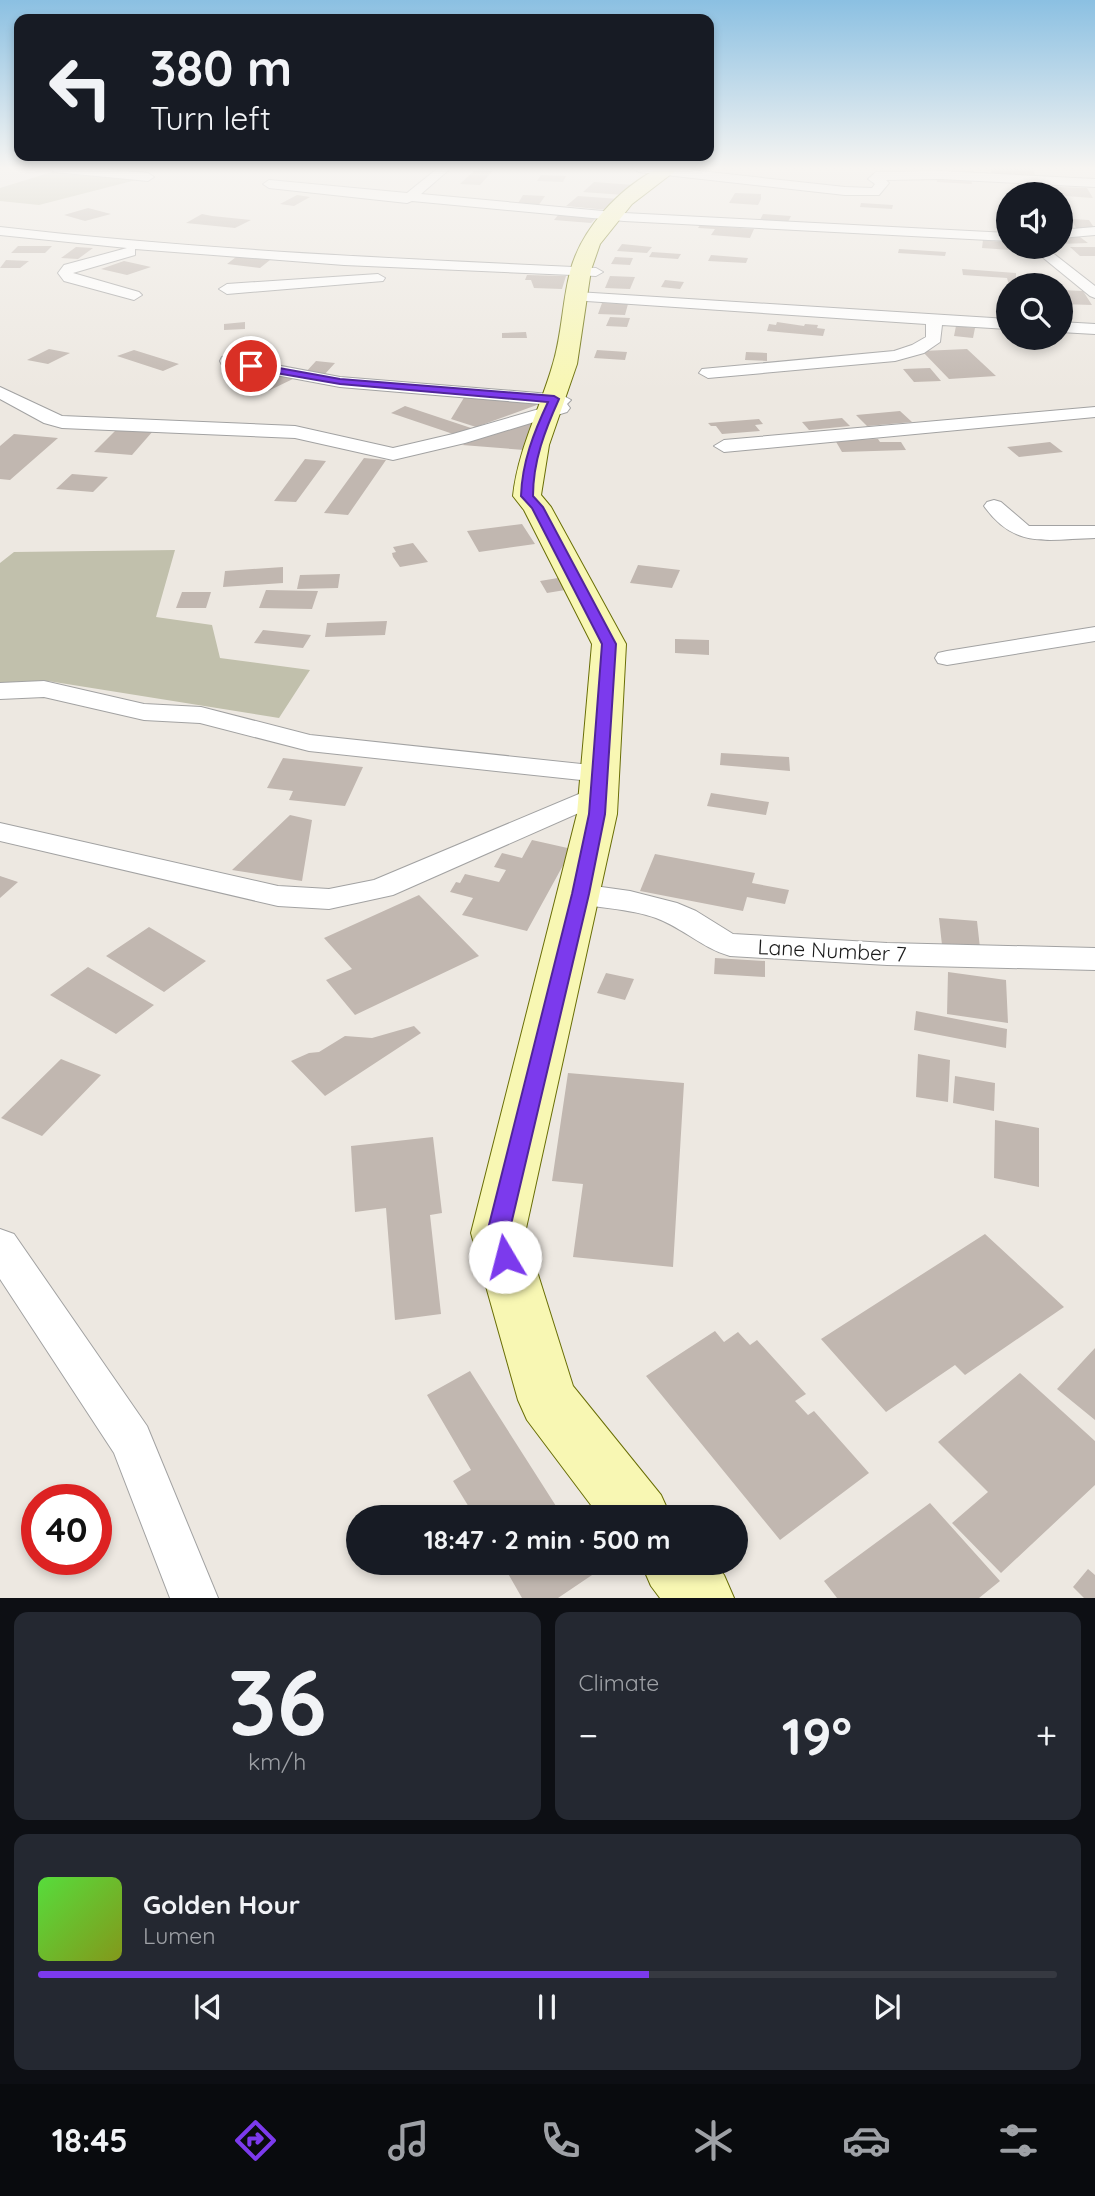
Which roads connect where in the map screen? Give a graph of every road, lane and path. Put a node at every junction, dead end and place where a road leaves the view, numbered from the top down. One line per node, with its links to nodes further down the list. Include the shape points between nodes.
1 (118, 243): 3 (street)
2 (598, 243): 6 (street)
3 (153, 246): 5 (street); 9 (street, via 65,272 69,278)
4 (1052, 259): 8 (street)
5 (534, 270): 6 (street); 7 (street)
6 (589, 272): 10 (street)
7 (227, 289)
8 (1095, 293)
9 (134, 295)
10 (583, 298): 11 (street); 18 (street)
11 (934, 319): 12 (street); 16 (street, via 934,339 895,356)
12 (996, 323)
13 (1073, 328): 14 (street)
14 (1095, 329)
15 (228, 361): 18 (street, via 340,382)
16 (708, 373)
17 (0, 392): 18 (street, via 62,422 295,432 393,454 458,439)
18 (558, 404): 26 (street, via 539,432 527,496 609,644)
19 (1095, 412): 20 (street)
20 (724, 446)
21 (994, 506): 22 (street, via 1028,533)
22 (1095, 532)
23 (1095, 634): 24 (street)
24 (947, 658)
25 (0, 691): 26 (street, via 44,688 144,712 201,715 309,743)
26 (599, 784): 27 (street, via 382,888 329,899 278,896); 28 (street)
27 (0, 832)
28 (580, 894): 29 (street, Lane Number 7, via 634,902 680,916 730,945); 31 (street, via 498,1233 548,1400)
29 (1095, 959)
30 (0, 1246): 33 (street, via 131,1441)
31 (630, 1505)
32 (683, 1575): 34 (street)
33 (194, 1598)
34 (701, 1598)

